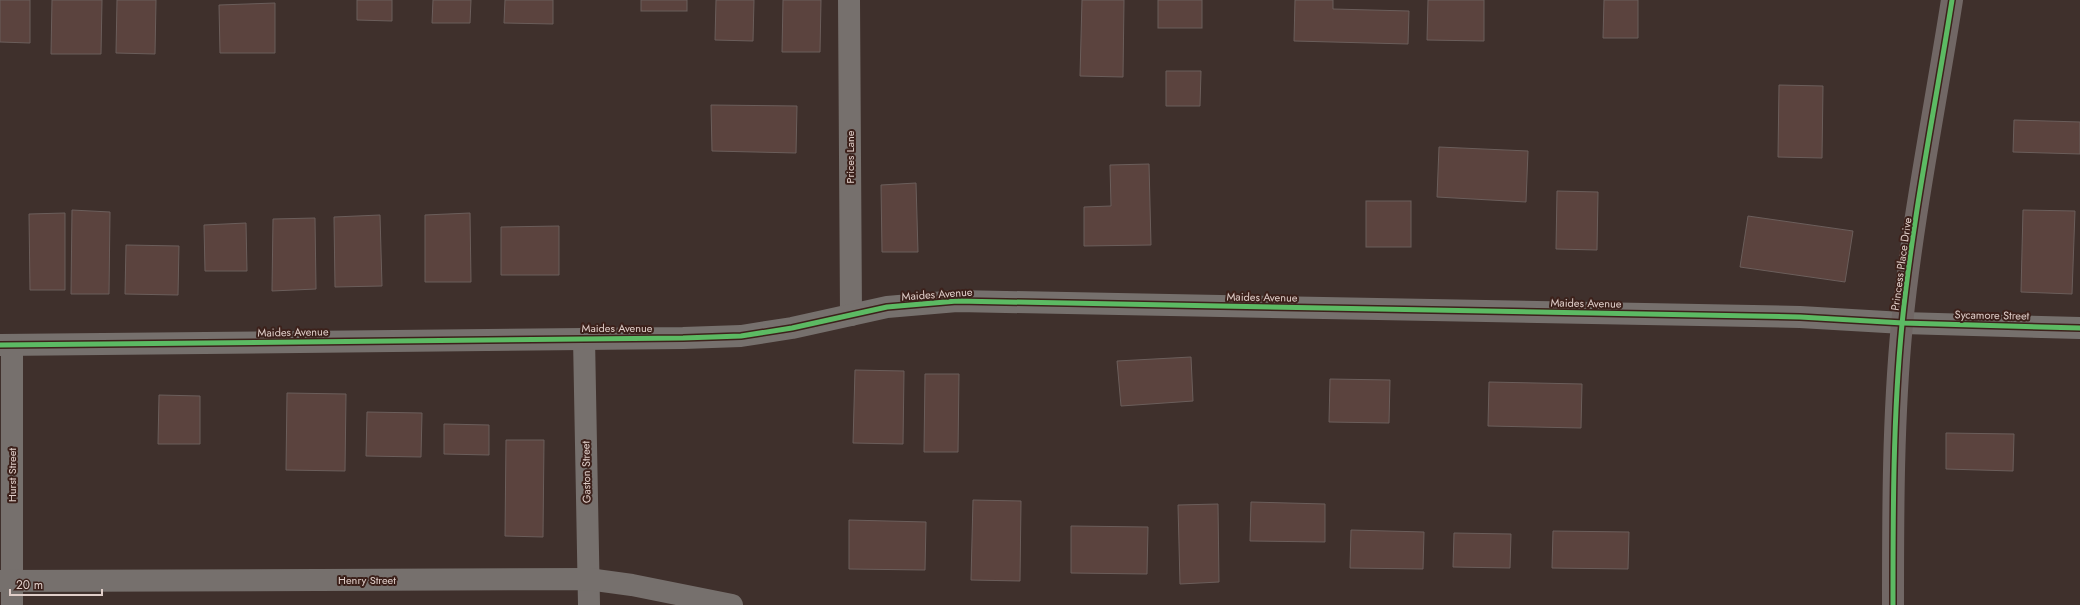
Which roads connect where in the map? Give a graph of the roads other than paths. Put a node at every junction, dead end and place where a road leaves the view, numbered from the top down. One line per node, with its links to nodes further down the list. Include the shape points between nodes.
1 (849, 0): 3 (street, Prices Lane)
2 (1952, 0): 4 (street, Princess Place Drive, via 1908,271)
3 (852, 315): 4 (street, Maides Avenue, via 887,308 958,301 1792,317); 6 (street, Maides Avenue, via 741,336)
4 (1902, 323): 5 (street, Sycamore Street); 13 (street, Princess Place Drive, via 1893,466)
5 (2080, 328)
6 (584, 338): 7 (street, Maides Avenue); 8 (street, Gaston Street)
7 (6, 345): 9 (street, Hurst Street)
8 (588, 579): 9 (street, Henry Street); 11 (street, Gaston Street); 12 (street, Henry Street)
9 (6, 581): 10 (street, Hurst Street)
10 (12, 605)
11 (589, 605)
12 (732, 605)
13 (1893, 605)

